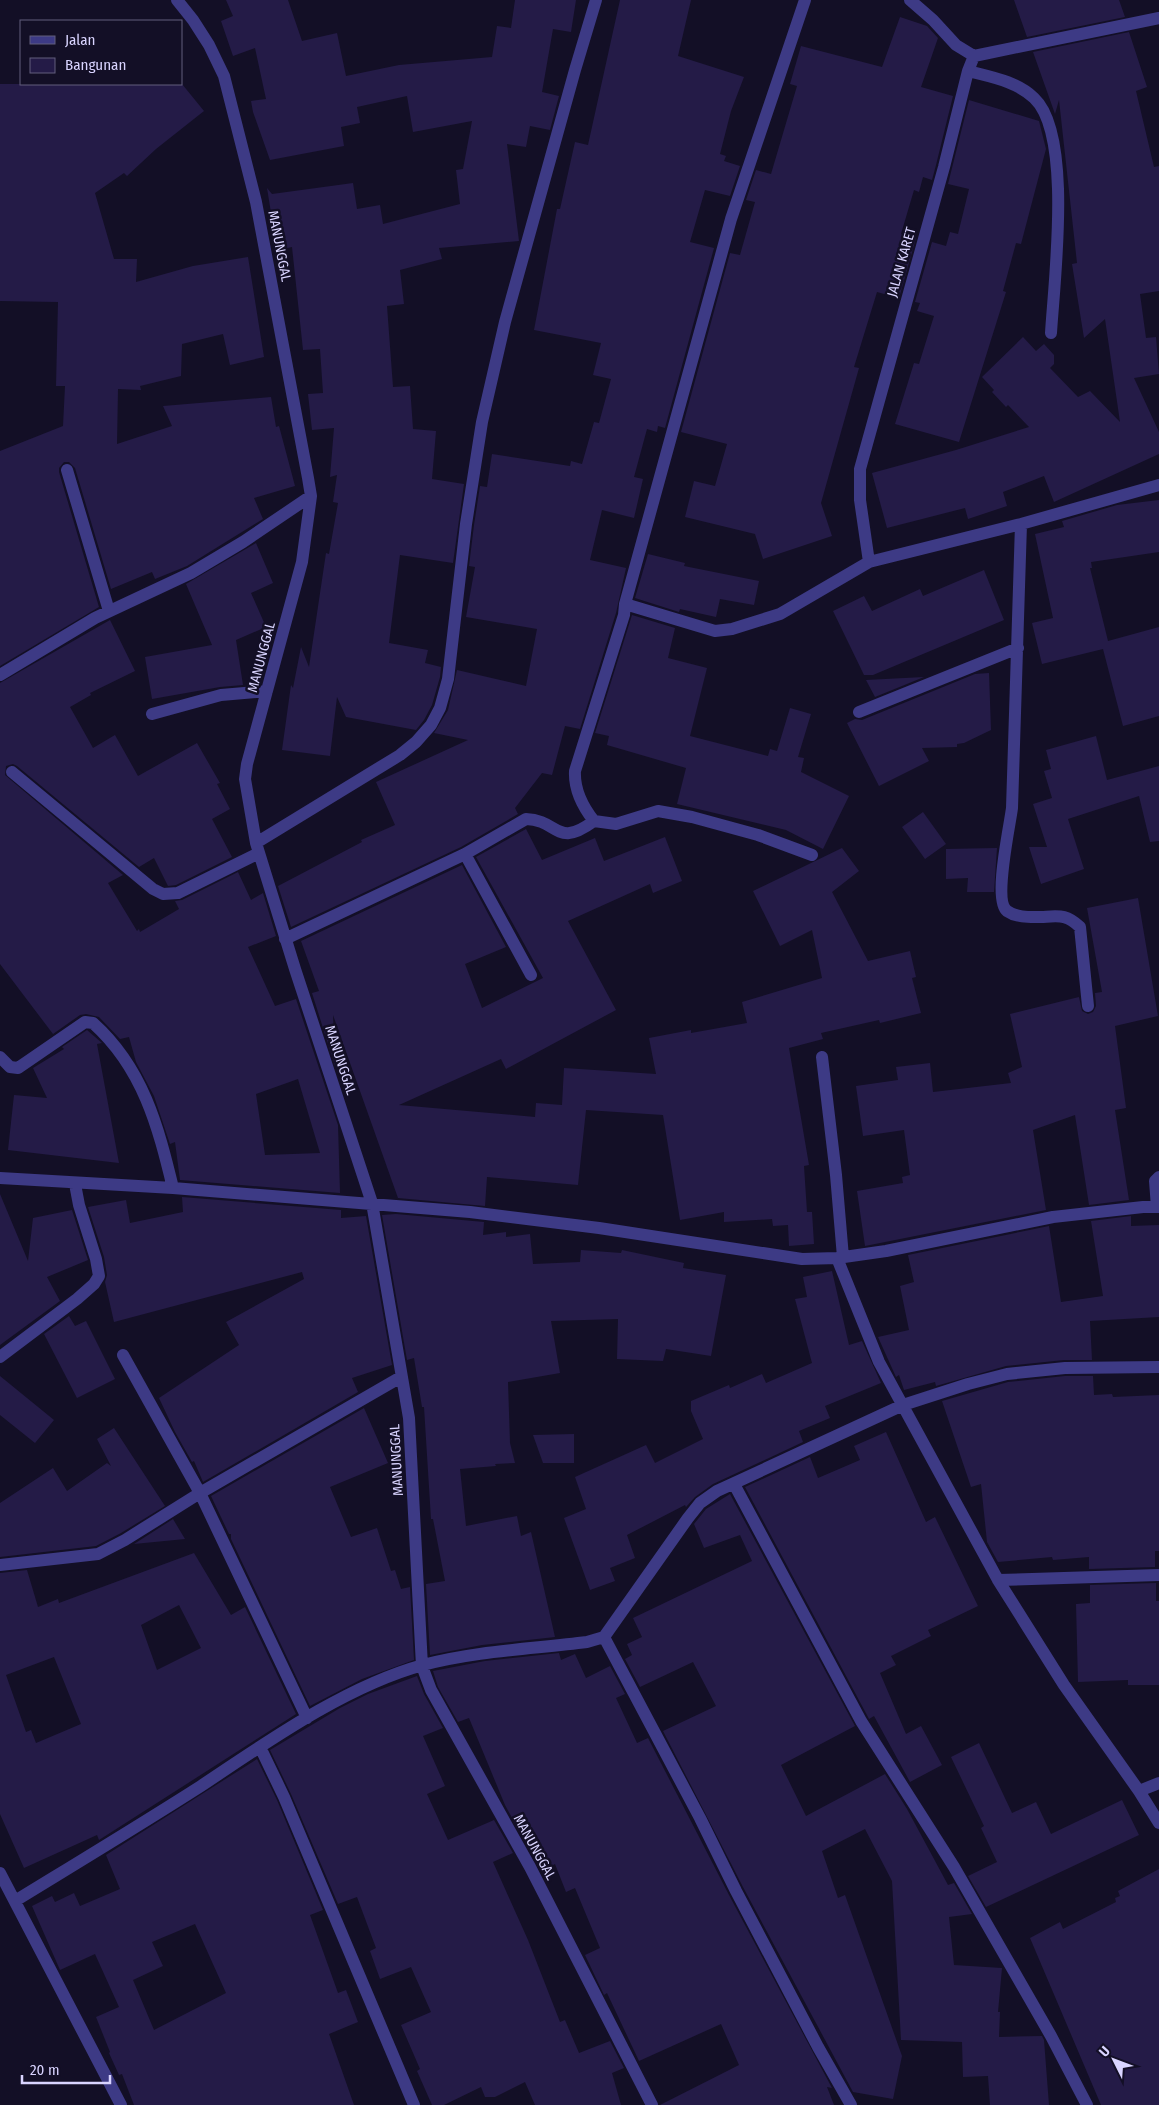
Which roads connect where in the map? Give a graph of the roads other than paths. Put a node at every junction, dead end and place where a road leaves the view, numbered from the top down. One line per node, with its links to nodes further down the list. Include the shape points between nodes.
1 (177, 0): 11 (street, MANUNGGAL, via 209,45 224,76 256,202)
2 (596, 0): 23 (street, via 505,322 482,422 448,679 440,708 431,725 400,755)
3 (805, 0): 14 (street, via 731,219)
4 (910, 0): 6 (street, via 956,46)
5 (1159, 18): 6 (street)
6 (974, 56): 7 (street, JALAN KARET)
7 (968, 71): 8 (street, via 1024,89 1036,99 1050,122 1059,196); 13 (street, JALAN KARET, via 860,470 860,500)
8 (1051, 333)
9 (67, 470): 15 (street)
10 (1159, 485): 12 (street)
11 (311, 496): 15 (street, via 191,573); 18 (street, MANUNGGAL, via 302,562)
12 (1021, 524): 13 (street); 16 (street)
13 (869, 562): 14 (street, via 780,614 732,629 715,631)
14 (625, 604): 22 (street, via 575,771 574,782)
15 (109, 611): 17 (street)
16 (1018, 648): 19 (street); 28 (street, via 1012,808 1002,876 1003,906 1007,911 1022,916 1071,918 1080,928)
17 (0, 674)
18 (267, 691): 20 (street, via 220,695); 23 (street, MANUNGGAL, via 245,779)
19 (859, 712)
20 (152, 714)
21 (12, 772): 23 (street, via 152,889 163,894 178,893)
22 (594, 821): 24 (street, via 566,834 536,819 526,819); 25 (street, via 616,824 658,811 758,835)
23 (258, 848): 26 (street, MANUNGGAL)
24 (465, 854): 26 (street); 27 (street)
25 (812, 855)
26 (285, 939): 35 (street, MANUNGGAL)
27 (531, 975)
28 (1088, 1006)
29 (0, 1057): 34 (street, via 10,1067 18,1068 85,1022 93,1023 125,1059 147,1099)
30 (822, 1057): 37 (street, via 836,1175)
31 (1159, 1177): 36 (street, via 1156,1181)
32 (0, 1178): 33 (street)
33 (75, 1184): 34 (street); 39 (street, via 99,1276 77,1299)
34 (173, 1188): 35 (street)
35 (372, 1203): 37 (street, via 599,1228 802,1259); 41 (street, MANUNGGAL)
36 (1158, 1207): 37 (street, via 1054,1217 886,1251)
37 (840, 1257): 42 (street, via 879,1362)
38 (123, 1355): 44 (street)
39 (0, 1357)
40 (1159, 1367): 42 (street, via 1065,1368 1007,1374)
41 (401, 1377): 44 (street); 49 (street, MANUNGGAL, via 409,1418)
42 (903, 1405): 43 (street); 47 (street)
43 (734, 1484): 48 (street, via 700,1502); 61 (street, via 861,1721 954,1867)
44 (200, 1492): 45 (street, via 98,1554); 50 (street)
45 (0, 1565)
46 (1159, 1575): 47 (street)
47 (998, 1580): 53 (street, via 1064,1685)
48 (604, 1637): 49 (street, via 464,1656); 60 (street, via 740,1900)
49 (422, 1666): 50 (street, via 382,1679); 59 (street, MANUNGGAL, via 432,1690 530,1866)
50 (307, 1718): 51 (street)
51 (260, 1747): 56 (street); 58 (street)
52 (1159, 1783): 53 (street)
53 (1139, 1791): 54 (street)
54 (1159, 1823)
55 (0, 1873): 56 (street)
56 (15, 1901): 57 (street)
57 (121, 2105)
58 (414, 2105)
59 (652, 2105)
60 (852, 2105)
61 (1087, 2105)

